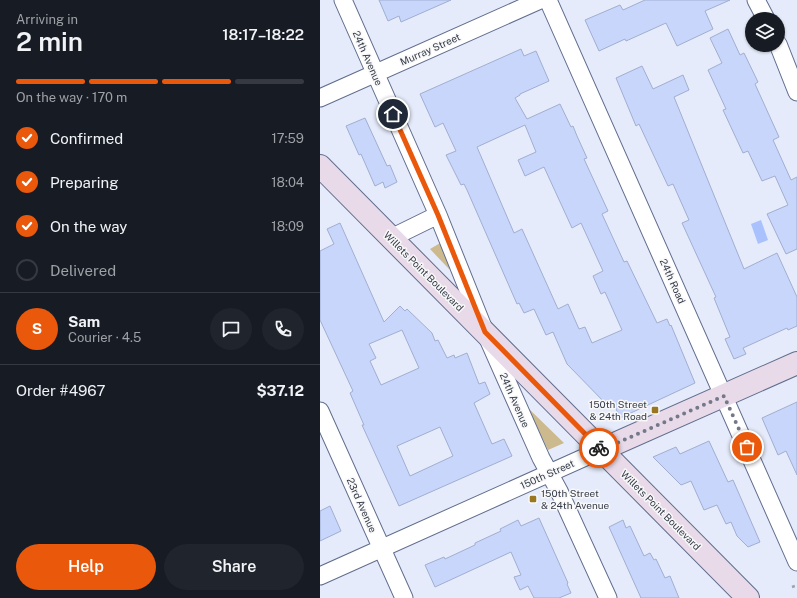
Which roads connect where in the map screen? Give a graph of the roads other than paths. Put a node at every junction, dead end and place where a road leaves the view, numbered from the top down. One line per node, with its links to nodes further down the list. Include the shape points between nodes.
1 (343, 0): 7 (street, 24th Avenue)
2 (540, 0): 7 (street, Murray Street)
3 (548, 0): 15 (street, 24th Road)
4 (756, 0): 5 (street)
5 (762, 12)
6 (781, 52): 8 (street)
7 (375, 73): 9 (street, Murray Street); 11 (street, 24th Avenue)
8 (797, 92)
9 (320, 98)
10 (320, 166): 12 (street, Willets Point Boulevard)
11 (438, 215): 12 (street); 13 (street, 24th Avenue)
12 (391, 238): 13 (street, Willets Point Boulevard)
13 (485, 332): 17 (street, Willets Point Boulevard); 18 (street, 24th Avenue)
14 (797, 363): 15 (street, 150th Street)
15 (724, 396): 17 (street, 150th Street); 20 (street, 24th Road)
16 (320, 411): 19 (street, 23rd Avenue)
17 (601, 450): 18 (street, 150th Street); 24 (street, Willets Point Boulevard)
18 (550, 473): 19 (street, 150th Street); 23 (street, 24th Avenue)
19 (382, 548): 21 (street, 150th Street); 22 (street, 23rd Avenue)
20 (797, 562)
21 (320, 576)
22 (404, 598)
23 (608, 598)
24 (748, 598)

